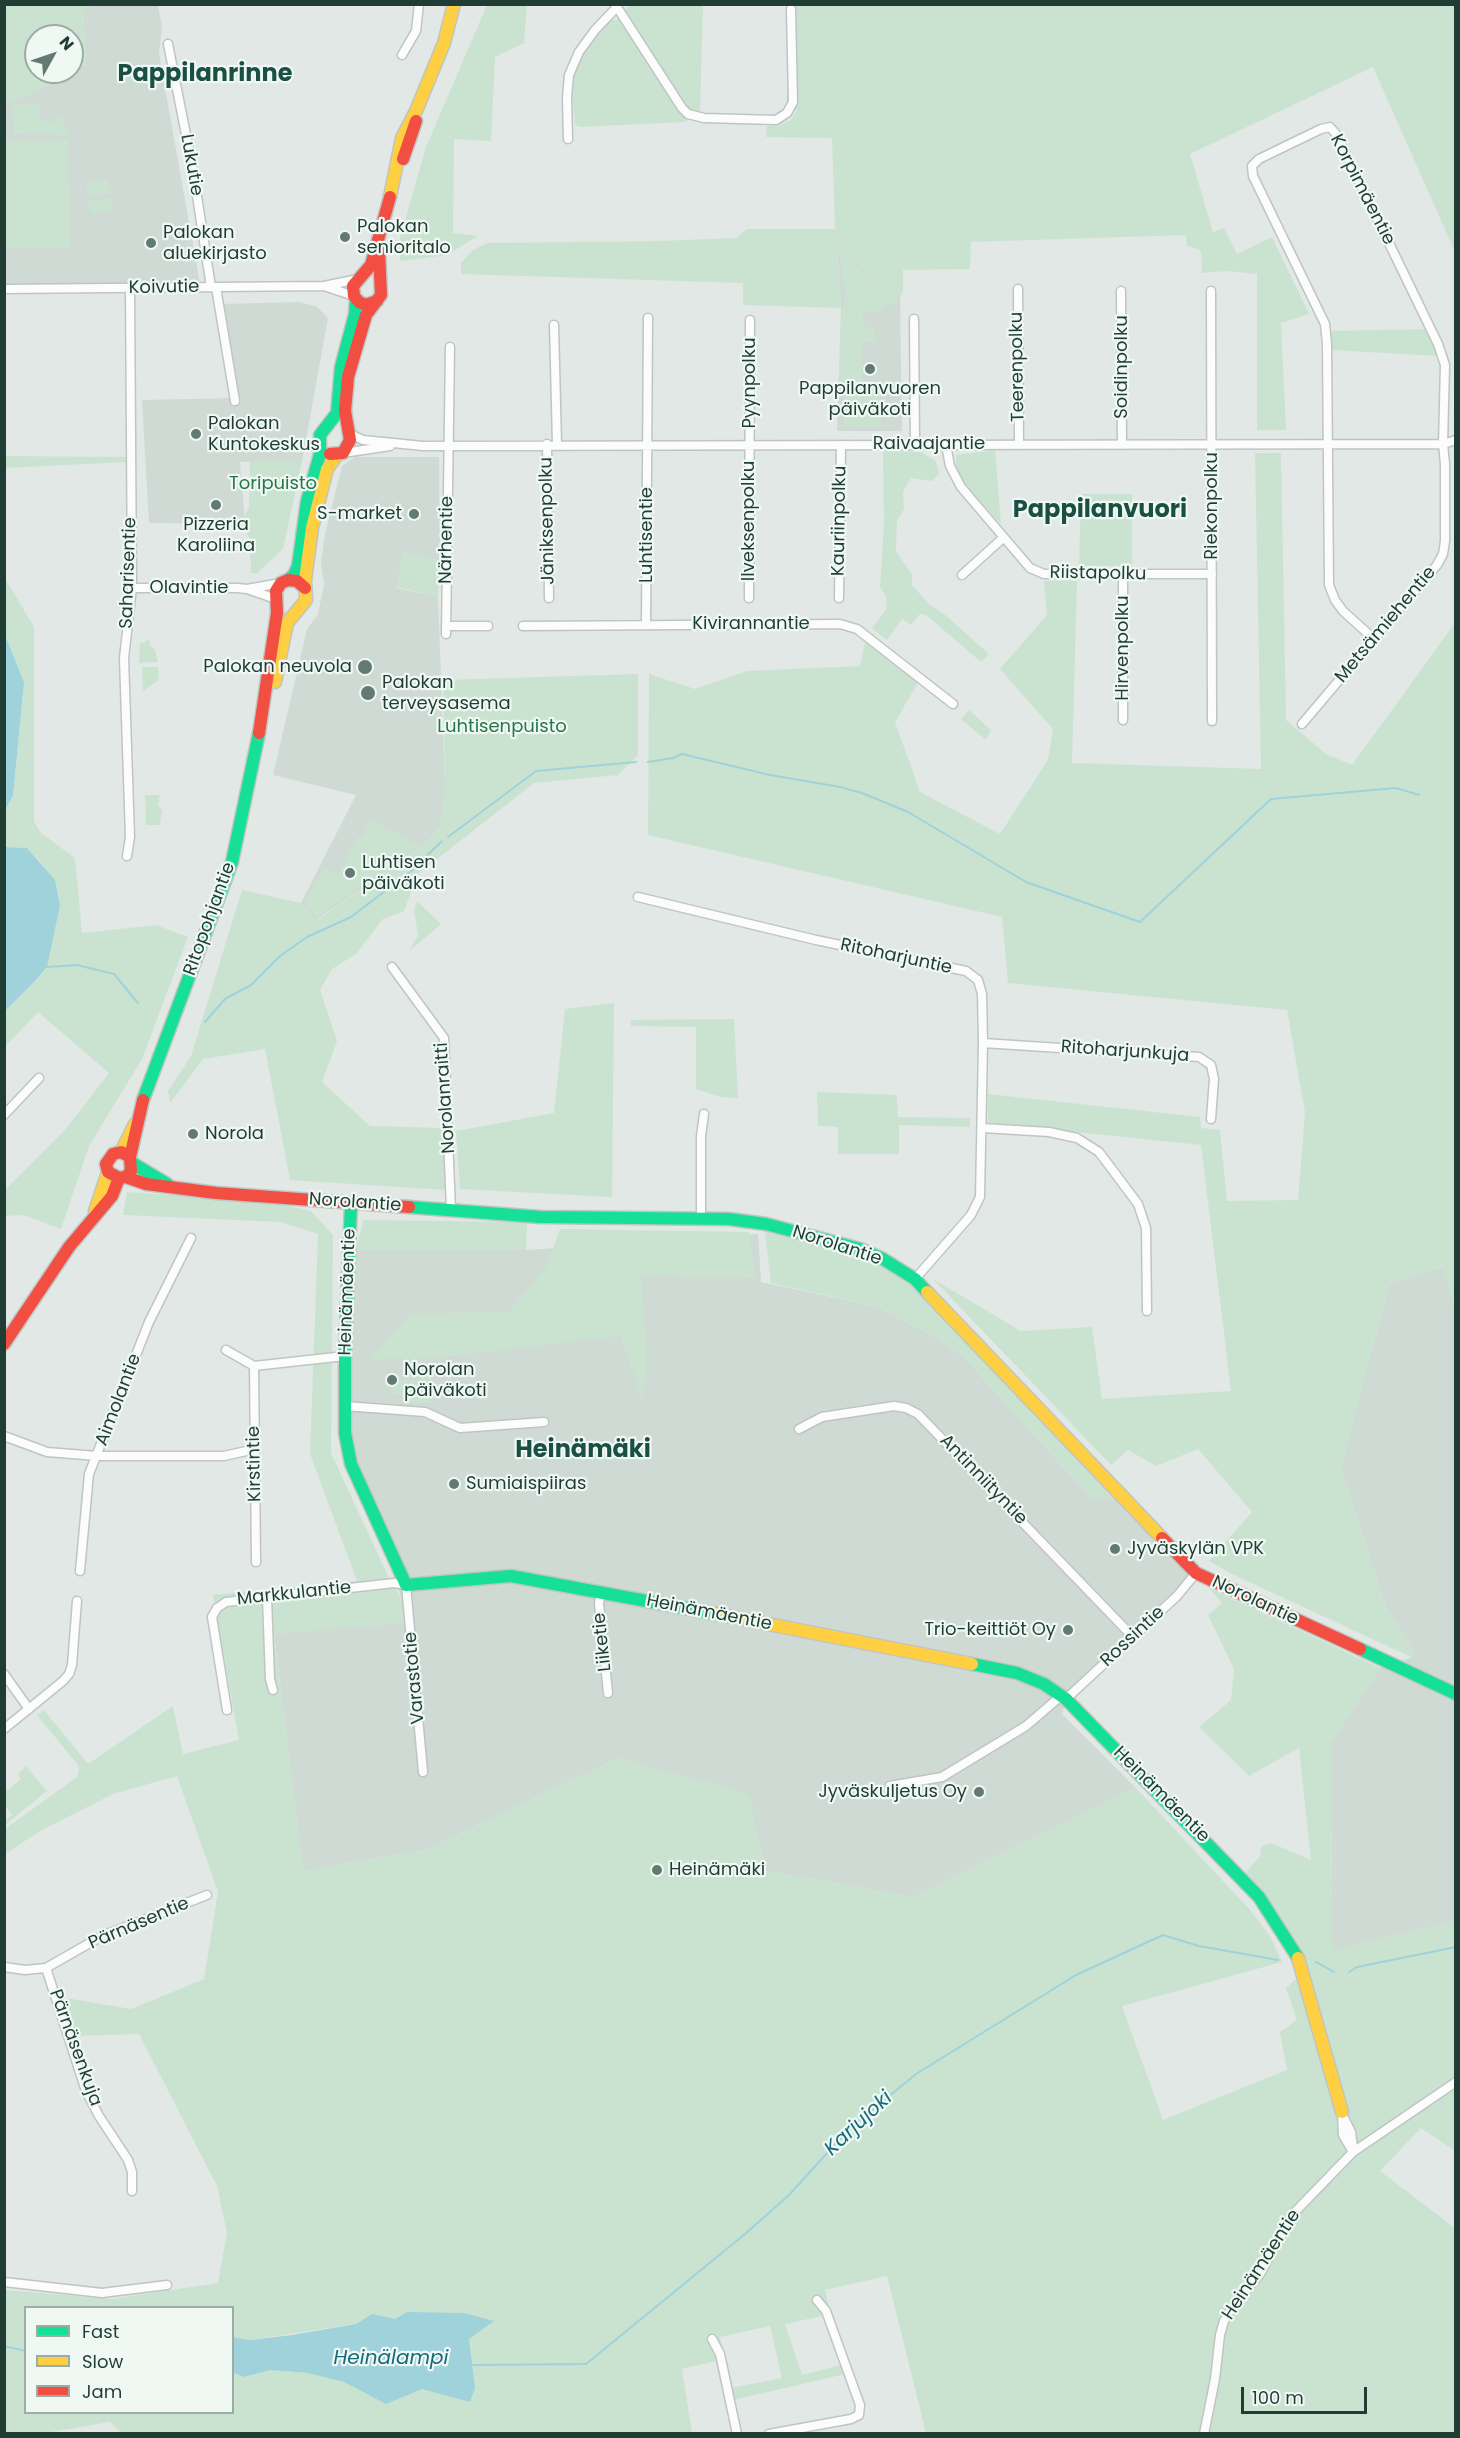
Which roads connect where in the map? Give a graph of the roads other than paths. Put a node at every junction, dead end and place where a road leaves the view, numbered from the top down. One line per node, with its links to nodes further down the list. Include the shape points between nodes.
1 (419, 4): 8 (street, via 416,31)
2 (454, 4): 6 (street)
3 (462, 4): 6 (street)
4 (616, 6): 5 (street, via 688,114 776,120 787,113 793,102); 9 (street, via 579,52 569,75)
5 (791, 9)
6 (449, 30): 10 (street, via 402,138)
7 (168, 44): 14 (street, Lukutie)
8 (402, 55)
9 (568, 139)
10 (379, 238): 11 (street, via 371,265); 12 (street)
11 (361, 277): 12 (street, via 375,278); 13 (street, Koivutie); 20 (street, via 353,286)
12 (380, 284): 21 (street)
13 (324, 286): 14 (street, Koivutie); 20 (street, Koivutie)
14 (213, 287): 15 (street, Koivutie); 27 (street, Lukutie)
15 (130, 288): 16 (street, Koivutie); 52 (street, Saharisentie)
16 (4, 289)
17 (1017, 289): 36 (street, Teerenpolku)
18 (1121, 291): 37 (street, Soidinpolku)
19 (1211, 291): 38 (street, Riekonpolku)
20 (355, 298): 21 (street, via 366,305); 28 (street, via 355,314 341,367 337,413)
21 (377, 301): 29 (street, via 363,322 348,377)
22 (648, 318): 45 (street, Luhtisentie)
23 (914, 319): 34 (street)
24 (750, 320): 42 (street, Pyynpolku)
25 (554, 325): 33 (street)
26 (450, 347): 44 (street, Närhentie)
27 (235, 401)
28 (326, 427): 29 (street, via 338,425); 41 (street, via 320,435)
29 (348, 432): 31 (street, Raivaajantie, via 363,440); 46 (street, via 350,440)
30 (1455, 440): 40 (street, Raivaajantie)
31 (403, 444): 44 (street, Raivaajantie); 46 (street, Raivaajantie)
32 (547, 444): 33 (street, Raivaajantie); 44 (street, Raivaajantie); 56 (street, Jäniksenpolku)
33 (558, 444): 45 (street, Raivaajantie)
34 (915, 444): 35 (street, Raivaajantie); 43 (street, Raivaajantie)
35 (946, 444): 36 (street, Raivaajantie); 47 (street, Riistapolku, via 950,466 961,487)
36 (1019, 444): 37 (street, Raivaajantie)
37 (1122, 444): 38 (street, Raivaajantie)
38 (1213, 444): 39 (street, Raivaajantie); 48 (street, Riekonpolku)
39 (1328, 444): 40 (street, Raivaajantie); 40 (street, Korpimäentie, via 1325,324 1253,176 1252,166 1259,159 1330,128 1438,344 1445,365); 63 (street, via 1329,585 1343,611)
40 (1443, 444): 63 (street, Metsämiehentie, via 1443,554)
41 (320, 445): 46 (street, via 328,454); 51 (street, via 298,566)
42 (750, 445): 43 (street, Raivaajantie); 45 (street, Raivaajantie); 57 (street, Ilveksenpolku)
43 (841, 445): 55 (street, Kauriinpolku)
44 (448, 446): 61 (street, Närhentie, via 446,630)
45 (647, 446): 60 (street, Luhtisentie)
46 (340, 454): 53 (street, via 327,469 313,525)
47 (1003, 538): 49 (street); 50 (street, Riistapolku, via 1030,568 1044,574)
48 (1212, 574): 50 (street, Riistapolku); 67 (street, Riekonpolku)
49 (962, 575)
50 (1123, 575): 66 (street, Hirvenpolku)
51 (285, 582): 53 (street, via 297,581); 54 (street, Olavintie); 58 (street, via 276,591)
52 (132, 588): 54 (street, Olavintie); 69 (street, Saharisentie, via 124,658 130,837)
53 (305, 588): 59 (street, via 306,600)
54 (247, 589): 58 (street, Olavintie)
55 (839, 597)
56 (549, 598)
57 (749, 598)
58 (276, 601): 59 (street, via 288,611); 65 (street, Ritopohjantie)
59 (297, 610): 65 (street, Ritopohjantie, via 285,629 275,684)
60 (646, 625): 62 (street, Kivirannantie); 64 (street, Kivirannantie, via 840,624 857,629)
61 (488, 626)
62 (523, 626)
63 (1374, 639): 68 (street, Metsämiehentie)
64 (953, 704)
65 (264, 711): 78 (street, Ritopohjantie, via 232,862 157,1057)
66 (1123, 720)
67 (1212, 721)
68 (1302, 724)
69 (127, 856)
70 (638, 897): 72 (street, Ritoharjuntie, via 966,971 978,981 981,991)
71 (392, 967): 83 (street, Norolanraitti, via 444,1038)
72 (983, 1043): 76 (street, Ritoharjunkuja, via 1199,1057 1211,1065 1213,1072); 77 (street, Ritoharjuntie)
73 (39, 1078): 75 (street)
74 (704, 1114): 85 (street)
75 (4, 1115)
76 (1211, 1119)
77 (982, 1128): 87 (street, Ritoharjuntie, via 978,1203); 88 (street, via 1049,1132 1077,1138 1099,1152 1138,1204 1146,1228)
78 (128, 1157): 79 (street, via 109,1156); 80 (street, via 131,1171); 81 (street, Norolantie)
79 (108, 1172): 80 (street); 84 (street)
80 (122, 1178): 81 (street, Norolantie); 84 (street)
81 (171, 1186): 82 (street, Norolantie)
82 (351, 1203): 83 (street, Norolantie); 91 (street, Heinämäentie)
83 (451, 1209): 85 (street, Norolantie, via 540,1217)
84 (93, 1216): 89 (street)
85 (701, 1217): 87 (street, Norolantie, via 766,1224 860,1250)
86 (191, 1238): 98 (street, Aimolantie, via 148,1322)
87 (915, 1279): 101 (street, Norolantie)
88 (1147, 1311)
89 (4, 1344)
90 (226, 1350): 92 (street)
91 (345, 1356): 92 (street); 93 (street, Heinämäentie)
92 (254, 1366): 97 (street, Kirstintie)
93 (345, 1406): 94 (street, via 425,1413 460,1428); 102 (street, Heinämäentie, via 351,1464)
94 (544, 1422)
95 (800, 1429): 106 (street, Antinniityntie, via 822,1417 894,1406 918,1414)
96 (4, 1436): 98 (street, via 47,1452)
97 (255, 1449): 98 (street, via 224,1456); 99 (street, Kirstintie)
98 (97, 1456): 100 (street, Aimolantie, via 89,1474)
99 (255, 1562)
100 (80, 1571)
101 (1196, 1573): 106 (street, Rossintie); 110 (street, Norolantie)
102 (406, 1585): 103 (street, Heinämäentie, via 511,1576); 104 (street, Markkulantie, via 394,1583); 115 (street, Varastotie)
103 (601, 1592): 109 (street, Liiketie); 111 (street, Heinämäentie, via 1017,1673)
104 (267, 1598): 108 (street); 113 (street, Markkulantie, via 226,1602 212,1617)
105 (77, 1600): 112 (street, via 69,1674)
106 (1133, 1637): 111 (street, Rossintie)
107 (4, 1674): 112 (street)
108 (273, 1690)
109 (608, 1693)
110 (1455, 1694)
111 (1064, 1697): 116 (street, Rossintie, via 1026,1726 942,1777); 121 (street, Heinämäentie, via 1238,1874 1271,1914 1288,1944 1293,1964 1301,1973)
112 (29, 1709): 114 (street)
113 (227, 1710)
114 (4, 1729)
115 (423, 1772)
116 (890, 1786)
117 (207, 1895): 119 (street, Pärnäsentie, via 102,1936)
118 (4, 1967): 119 (street, Pärnäsentie)
119 (46, 1968): 123 (street, Pärnäsenkuja, via 86,2091 128,2160)
120 (1455, 2082): 122 (street)
121 (1342, 2112): 122 (street, Heinämäentie, via 1351,2132)
122 (1353, 2151): 130 (street, Heinämäentie, via 1292,2216 1260,2274 1224,2321)
123 (132, 2191)
124 (4, 2282): 125 (street, via 102,2293)
125 (167, 2285)
126 (817, 2300): 129 (street, via 826,2311 860,2405 859,2415)
127 (712, 2339): 128 (street, via 720,2354)
128 (736, 2433)
129 (769, 2433)
130 (1204, 2433)

